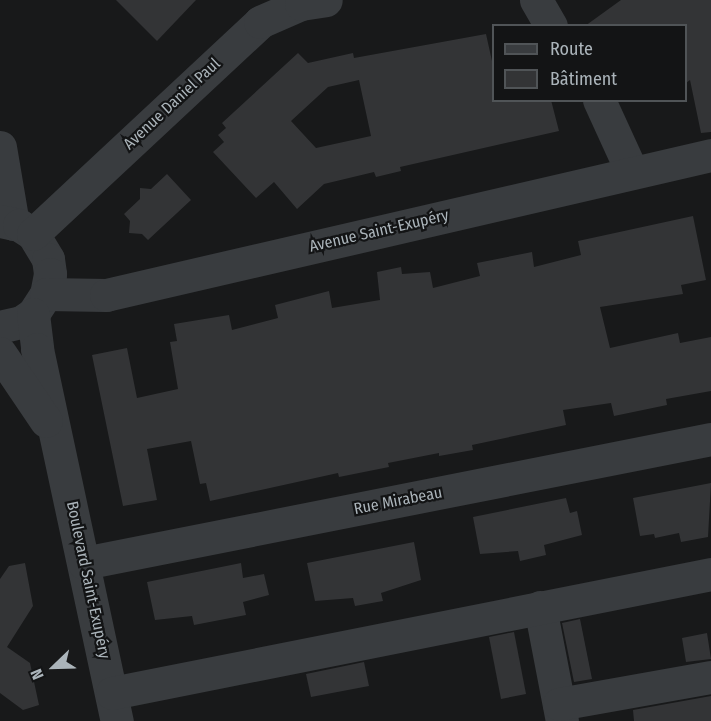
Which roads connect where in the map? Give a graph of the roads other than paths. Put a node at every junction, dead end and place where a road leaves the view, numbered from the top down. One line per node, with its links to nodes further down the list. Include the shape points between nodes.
1 (326, 0): 8 (street, Avenue Daniel Paul, via 301,4 260,22)
2 (536, 0): 3 (street)
3 (550, 24)
4 (600, 102): 7 (street)
5 (0, 147): 8 (street, Boulevard Saint-Exupéry)
6 (711, 155): 7 (street, Avenue Saint-Exupéry)
7 (632, 171): 9 (street, Avenue Saint-Exupéry, via 106,295)
8 (15, 226): 9 (street, Boulevard Saint-Exupéry, via 42,246)
9 (43, 292): 10 (street, via 21,322); 12 (street, Boulevard Saint-Exupéry, via 37,349)
10 (0, 327)
11 (0, 353): 12 (street)
12 (57, 439): 14 (street, Boulevard Saint-Exupéry)
13 (711, 439): 14 (street, Rue Mirabeau)
14 (84, 563): 18 (street, Boulevard Saint-Exupéry)
15 (711, 573): 16 (street)
16 (540, 607): 18 (street); 19 (street)
17 (711, 676): 19 (street)
18 (115, 707)
19 (560, 713)

